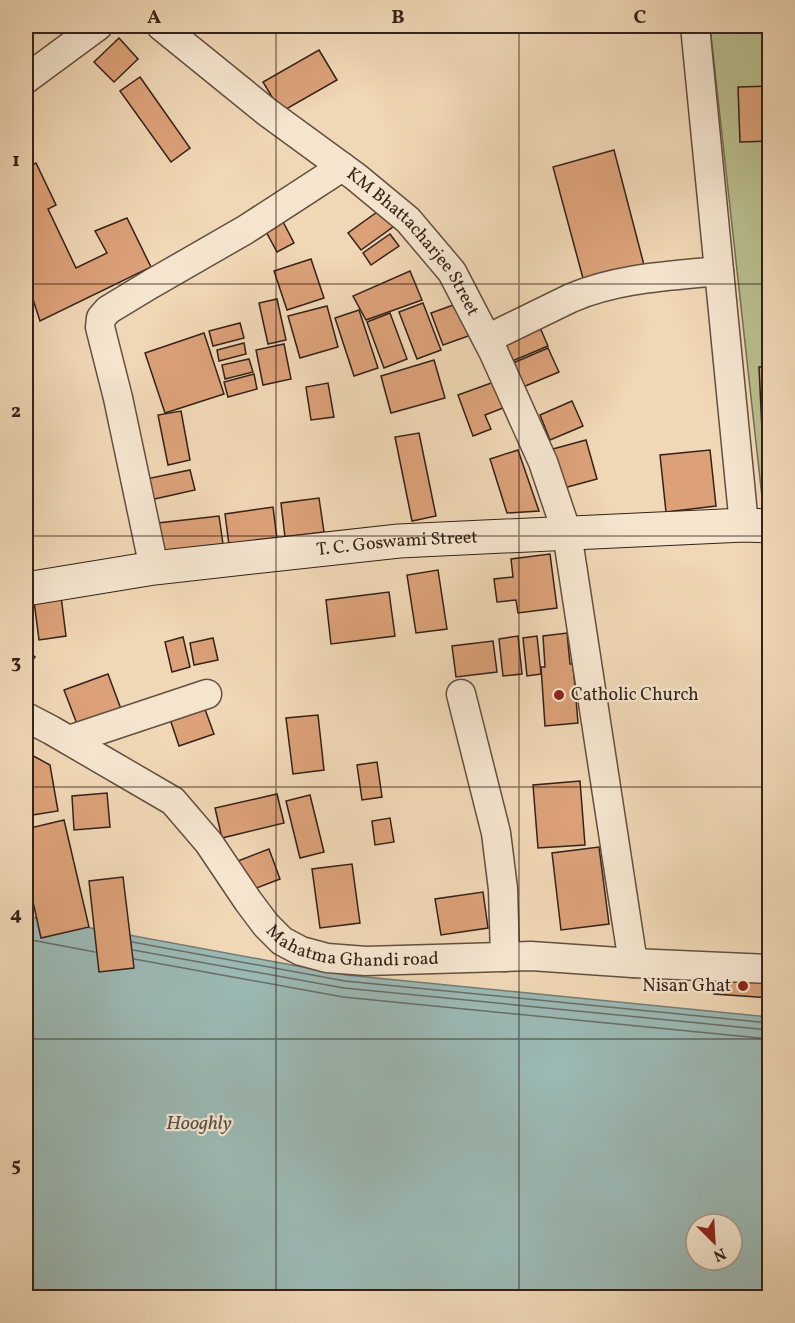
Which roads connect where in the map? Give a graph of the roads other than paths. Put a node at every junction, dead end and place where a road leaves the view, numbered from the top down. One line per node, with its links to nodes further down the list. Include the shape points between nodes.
1 (98, 26): 4 (street)
2 (695, 26): 6 (street)
3 (175, 28): 5 (street, KM Bhattacharjee Street, via 267,112)
4 (26, 80)
5 (342, 167): 7 (street, KM Bhattacharjee Street, via 408,220 452,272); 10 (street, via 245,230 108,310 101,318)
6 (719, 272): 7 (street, via 633,280 585,292); 8 (street)
7 (487, 339): 9 (street, KM Bhattacharjee Street, via 543,462)
8 (757, 525): 9 (street, T. C. Goswami Street)
9 (567, 533): 10 (street, T. C. Goswami Street, via 399,541); 17 (street, KM Bhattacharjee Street)
10 (154, 568): 11 (street, T. C. Goswami Street)
11 (26, 589)
12 (207, 694): 15 (street)
13 (461, 694): 16 (street, via 496,833)
14 (26, 717): 15 (street, Mahatma Ghandi road)
15 (69, 740): 16 (street, Mahatma Ghandi road, via 173,801 267,925 282,941 301,951 366,961)
16 (505, 957): 17 (street, Mahatma Ghandi road)
17 (633, 963): 18 (street, Mahatma Ghandi road)
18 (770, 969)

